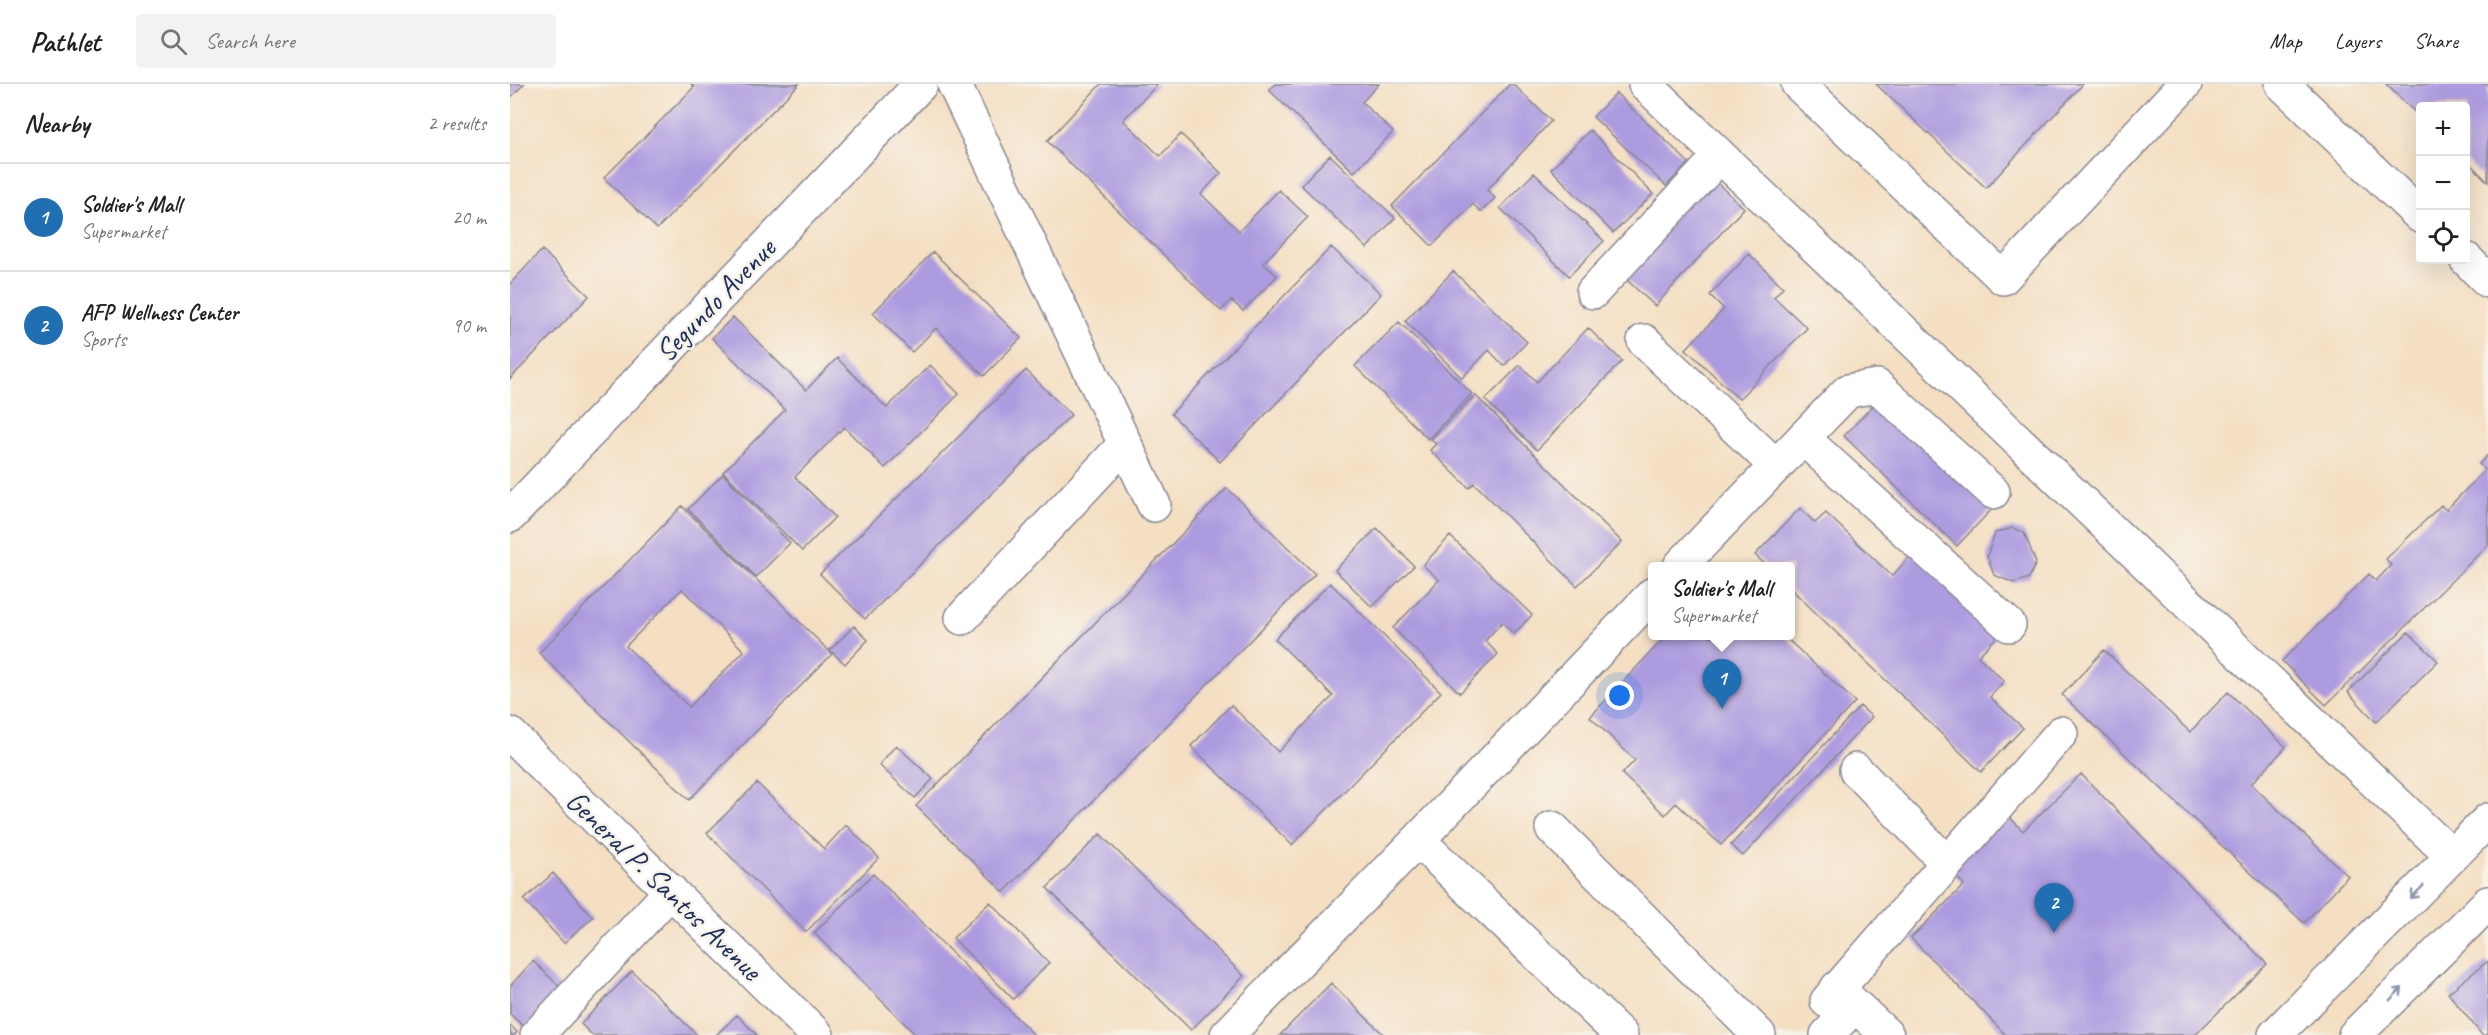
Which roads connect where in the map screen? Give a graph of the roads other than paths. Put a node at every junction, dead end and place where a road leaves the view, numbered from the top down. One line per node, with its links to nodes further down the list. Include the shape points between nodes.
1 (921, 84): 18 (street, Segundo Avenue)
2 (954, 84): 14 (street)
3 (1645, 84): 7 (street)
4 (1798, 84): 5 (street, via 2003,278)
5 (2185, 84)
6 (2282, 84): 8 (street)
7 (1720, 156): 11 (street); 29 (street)
8 (2416, 211)
9 (2470, 263): 10 (street)
10 (2488, 281)
11 (1593, 292)
12 (1644, 341): 15 (street)
13 (1804, 439): 15 (street); 16 (street, via 1848,391 1877,386); 22 (street)
14 (1125, 444): 17 (street); 21 (street)
15 (1776, 465): 19 (street)
16 (1994, 492)
17 (1154, 505)
18 (510, 516)
19 (1685, 562)
20 (1648, 599): 28 (street)
21 (962, 618)
22 (2009, 625)
23 (2061, 733): 30 (street)
24 (510, 734): 31 (street, General P. Santos Avenue)
25 (1856, 770): 30 (street)
26 (2488, 820): 29 (street)
27 (1552, 828): 38 (street)
28 (1418, 840): 36 (street); 37 (street)
29 (2452, 856): 40 (street, one-way to 40)
30 (1947, 863): 33 (street)
31 (670, 891): 34 (street); 35 (street, General P. Santos Avenue)
32 (2488, 903): 41 (street, one-way to 32)
33 (1834, 1010): 39 (street)
34 (537, 1035)
35 (817, 1035)
36 (1227, 1035)
37 (1621, 1035)
38 (1758, 1035)
39 (1887, 1035)
40 (2275, 1035)
41 (2355, 1035)

